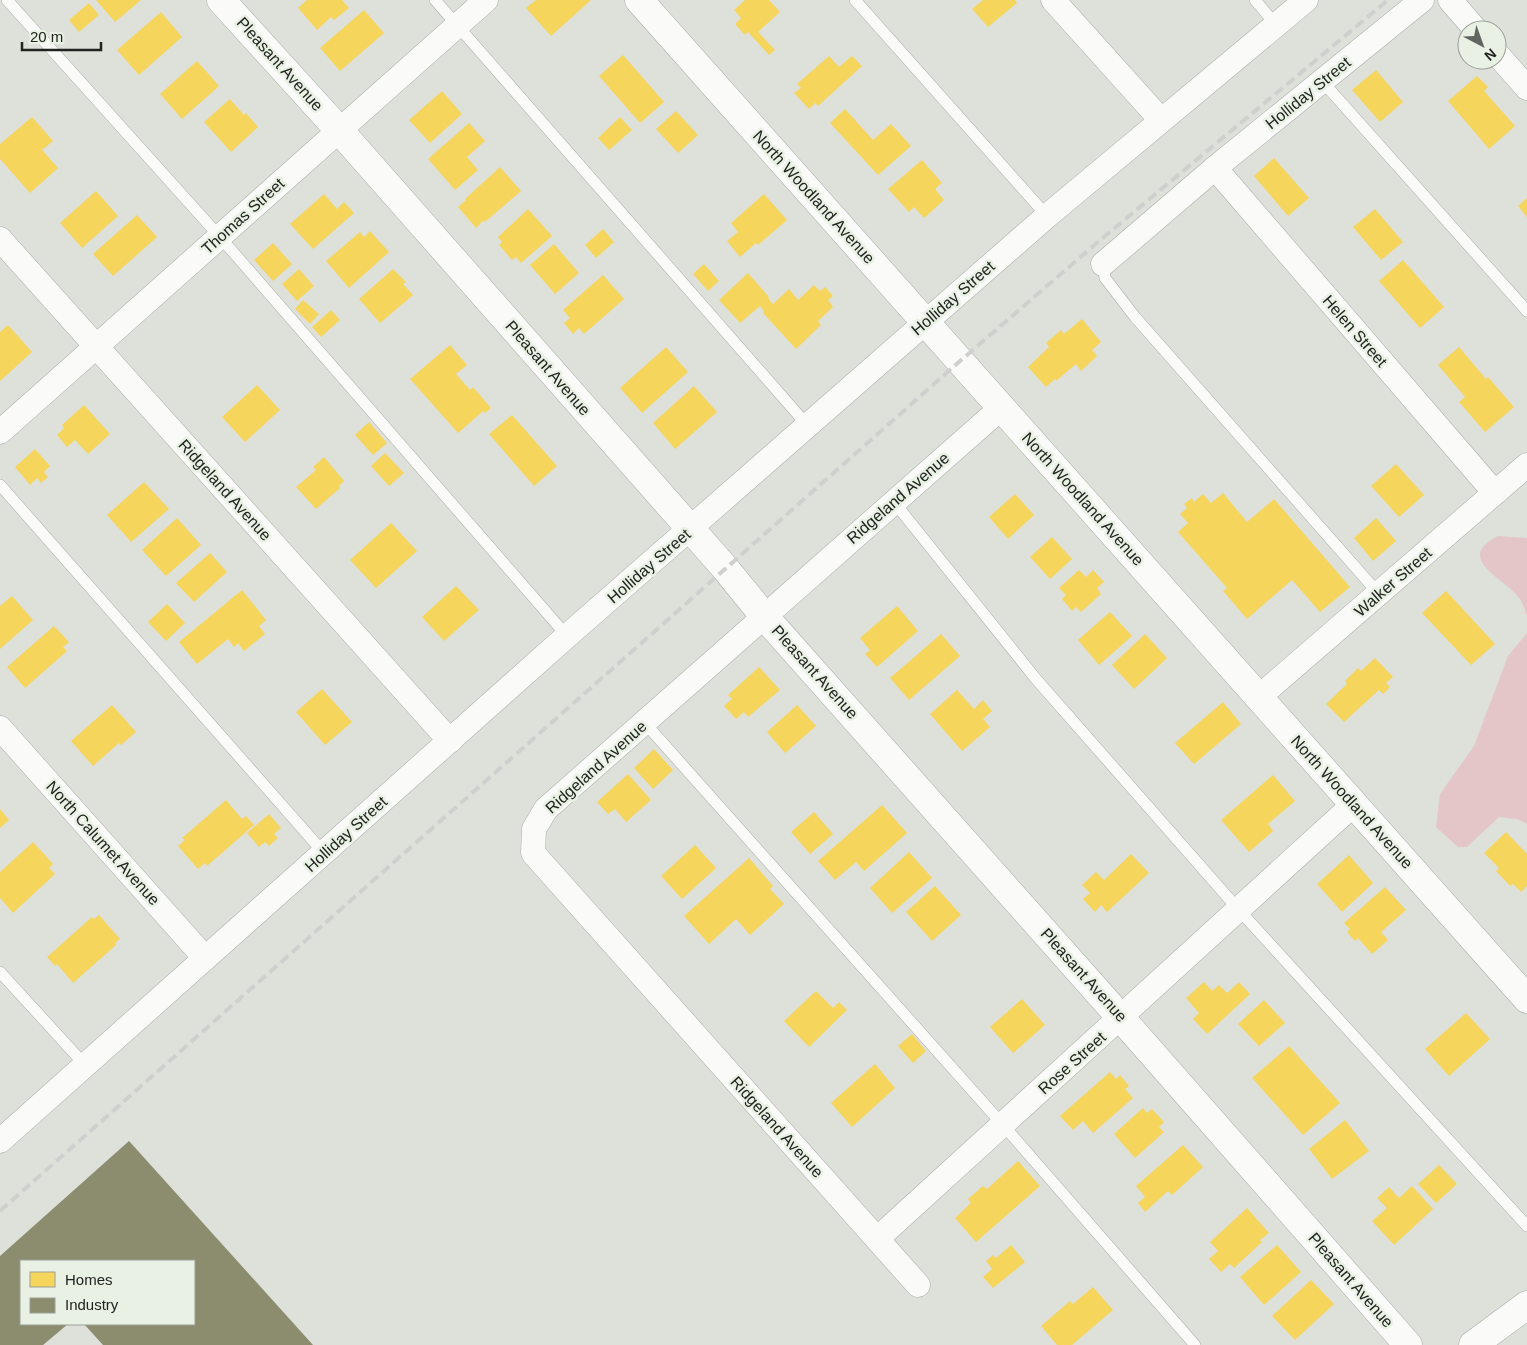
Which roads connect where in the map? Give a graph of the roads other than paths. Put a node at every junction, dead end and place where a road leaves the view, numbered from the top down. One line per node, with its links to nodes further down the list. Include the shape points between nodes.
1 (7, 0): 22 (lane)
2 (221, 0): 19 (street, Pleasant Avenue)
3 (435, 0): 13 (lane)
4 (486, 0): 13 (street, Thomas Street)
5 (639, 0): 26 (street, North Woodland Avenue)
6 (855, 0): 21 (lane)
7 (1054, 0): 18 (street)
8 (1255, 0): 14 (lane)
9 (1306, 0): 14 (street, Holliday Street)
10 (1422, 0): 16 (street, Holliday Street)
11 (1450, 0): 12 (street)
12 (1467, 20)
13 (458, 25): 19 (street, Thomas Street); 29 (lane)
14 (1276, 25): 18 (street, Holliday Street)
15 (1507, 65): 17 (street)
16 (1322, 81): 20 (street, Holliday Street); 25 (lane)
17 (1527, 88)
18 (1161, 120): 21 (street, Holliday Street)
19 (339, 130): 22 (street, Thomas Street); 35 (street, Pleasant Avenue)
20 (1215, 168): 24 (street, Holliday Street); 33 (street, Helen Street)
21 (1047, 216): 26 (street, Holliday Street)
22 (220, 237): 27 (street, Thomas Street); 38 (lane)
23 (0, 239): 27 (street, Ridgeland Avenue)
24 (1103, 264): 36 (lane, via 1105,278 1135,317)
25 (1527, 311)
26 (926, 322): 28 (street, North Woodland Avenue); 29 (street, Holliday Street)
27 (97, 346): 30 (street, Thomas Street); 42 (street, Ridgeland Avenue)
28 (1001, 408): 34 (street, Ridgeland Avenue); 39 (street, North Woodland Avenue)
29 (808, 426): 35 (street, Holliday Street)
30 (0, 432)
31 (1527, 465): 33 (street, Walker Street)
32 (0, 485): 44 (lane)
33 (1495, 493): 36 (street, Walker Street)
34 (894, 502): 37 (street, Ridgeland Avenue); 45 (lane, via 1036,680)
35 (691, 530): 37 (street, Pleasant Avenue); 38 (street, Holliday Street)
36 (1379, 594): 39 (street, Walker Street)
37 (764, 616): 40 (street, Ridgeland Avenue); 49 (street, Pleasant Avenue)
38 (567, 636): 42 (street, Holliday Street)
39 (1259, 697): 43 (street, North Woodland Avenue)
40 (644, 722): 51 (lane); 54 (street, Ridgeland Avenue, via 546,809 534,829 533,853)
41 (0, 728): 46 (street, North Calumet Avenue)
42 (450, 742): 44 (street, Holliday Street)
43 (1354, 804): 45 (street, Rose Street); 48 (street, North Woodland Avenue)
44 (324, 853): 46 (street, Holliday Street)
45 (1239, 910): 49 (street, Rose Street); 53 (lane)
46 (205, 958): 50 (street, Holliday Street)
47 (0, 972): 50 (lane)
48 (1527, 999)
49 (1122, 1018): 51 (street, Rose Street); 58 (street, Pleasant Avenue)
50 (85, 1065): 52 (street, Holliday Street)
51 (1003, 1125): 54 (street, Rose Street); 57 (lane)
52 (0, 1141)
53 (1527, 1226)
54 (877, 1239): 55 (street, Ridgeland Avenue)
55 (918, 1285)
56 (1527, 1305): 59 (street)
57 (1195, 1345)
58 (1408, 1345)
59 (1473, 1345)

